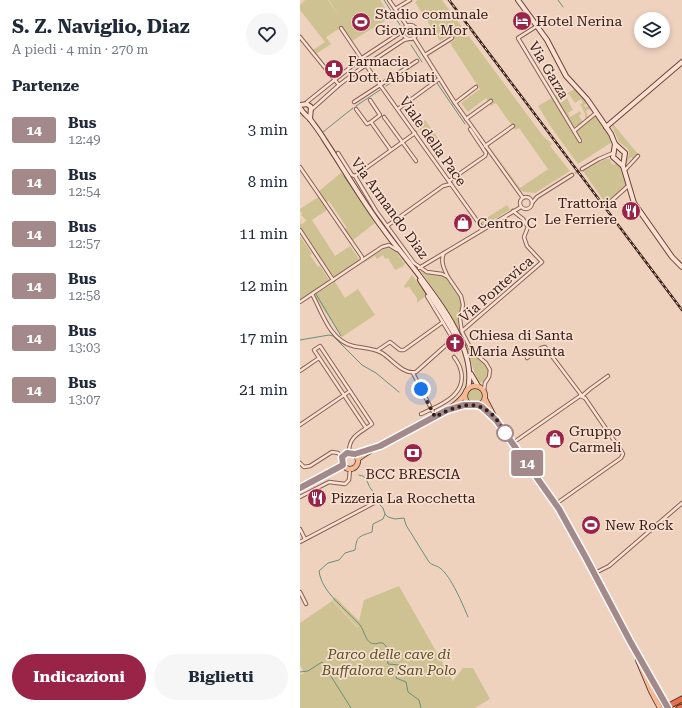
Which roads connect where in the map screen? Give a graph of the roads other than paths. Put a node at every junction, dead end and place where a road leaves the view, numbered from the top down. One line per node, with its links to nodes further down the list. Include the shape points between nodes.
1 (389, 0): 4 (street)
2 (410, 0): 4 (street)
3 (518, 0): 6 (street)
4 (395, 8): 5 (street)
5 (407, 26): 8 (street); 10 (street, via 416,29)
6 (537, 26): 30 (street, via 566,76); 37 (street, Via Garza, via 518,38)
7 (341, 28): 14 (street, Viale della Pace)
8 (403, 31): 12 (street); 14 (street)
9 (300, 37): 19 (street)
10 (414, 38): 12 (street); 13 (street)
11 (452, 38): 13 (street)
12 (408, 39): 17 (street)
13 (425, 55): 18 (street)
14 (362, 58): 17 (street, Viale della Pace); 19 (street)
15 (417, 61): 21 (street)
16 (682, 62): 35 (street)
17 (366, 65): 20 (street); 21 (street, Viale della Pace)
18 (440, 79): 26 (street); 28 (street)
19 (334, 80): 20 (street); 29 (street, via 307,102)
20 (339, 85): 29 (street)
21 (380, 85): 25 (street); 28 (street, Viale della Pace)
22 (476, 87): 26 (street)
23 (370, 100): 33 (street, via 380,115)
24 (491, 101): 32 (street)
25 (354, 102)
26 (455, 103): 32 (street)
27 (356, 109): 33 (street, via 367,124)
28 (398, 109): 38 (street, Viale della Pace)
29 (304, 110): 70 (street, Via Armando Diaz, via 363,202)
30 (596, 113): 35 (street); 37 (street)
31 (384, 117): 39 (street)
32 (466, 119): 42 (street)
33 (370, 122): 44 (street)
34 (513, 126): 42 (street)
35 (606, 127): 41 (street)
36 (470, 129): 58 (street, via 486,153 485,156)
37 (574, 131): 40 (street, Via Garza)
38 (415, 133): 39 (street); 58 (street, Viale della Pace)
39 (402, 141): 44 (street); 51 (street)
40 (580, 141)
41 (615, 144): 43 (street); 45 (street)
42 (486, 146): 61 (street)
43 (621, 148): 45 (street); 49 (street, via 625,153)
44 (390, 149): 57 (street)
45 (613, 152): 48 (street); 50 (street)
46 (338, 153): 57 (street, Via Armando Diaz)
47 (638, 156): 55 (street)
48 (606, 157): 50 (street); 54 (street)
49 (624, 158): 50 (street, via 621,161); 53 (street)
50 (616, 160): 53 (street)
51 (416, 161)
52 (300, 166): 74 (street)
53 (623, 166): 55 (street)
54 (582, 169)
55 (624, 171): 59 (street)
56 (572, 175): 60 (street)
57 (355, 176): 67 (street, Via Armando Diaz, via 366,197)
58 (450, 183): 67 (street); 68 (street, Viale della Pace)
59 (628, 186): 64 (street); 77 (street, via 635,206)
60 (537, 197): 62 (street); 63 (street)
61 (523, 198): 62 (street); 65 (street, via 520,202)
62 (530, 198): 63 (street)
63 (532, 203): 65 (street, via 529,209)
64 (608, 204)
65 (521, 207): 66 (street)
66 (513, 211): 68 (street); 93 (street, Via Pontevica, via 528,227 524,237 525,243 542,262)
67 (387, 226): 78 (street, Via Armando Diaz)
68 (484, 229): 71 (street)
69 (300, 230): 83 (street)
70 (399, 251): 74 (street, via 386,245); 76 (street, Via Armando Diaz)
71 (446, 251): 72 (street); 73 (street)
72 (437, 256): 73 (street); 75 (street)
73 (442, 258): 80 (street)
74 (362, 259): 83 (street)
75 (428, 262): 78 (street); 79 (street, via 425,268)
76 (408, 263): 87 (street, Via Armando Diaz); 88 (street, Via Armando Diaz, via 430,288)
77 (682, 267)
78 (419, 268): 79 (street, Via Armando Diaz)
79 (427, 272): 81 (street, Via Armando Diaz)
80 (445, 272): 81 (street); 82 (street)
81 (442, 274): 82 (street, Via Armando Diaz)
82 (448, 277): 93 (street, via 463,301 460,319)
83 (333, 280): 84 (street)
84 (312, 294): 86 (street); 95 (street, via 332,332 341,340 346,344)
85 (427, 296): 87 (street, Via Armando Diaz)
86 (300, 302)
87 (440, 313): 88 (street); 89 (street); 90 (street, Via Armando Diaz); 92 (street, Via Armando Diaz)
88 (448, 315): 94 (street, Via Armando Diaz)
89 (434, 316)
90 (443, 322): 91 (street, Via Armando Diaz); 95 (street, via 404,350 390,342)
91 (448, 331): 92 (street); 103 (street, Via Armando Diaz, via 453,339)
92 (454, 332): 94 (street, Via Armando Diaz)
93 (462, 332): 105 (street, via 472,351 488,366 490,375)
94 (464, 349): 102 (street, Via Armando Diaz)
95 (377, 351): 103 (street)
96 (454, 357): 116 (street, via 461,371 459,388 450,399)
97 (319, 358): 99 (street, via 314,350 320,346); 100 (street); 101 (street)
98 (527, 358): 112 (street, via 545,347)
99 (329, 360): 100 (street); 109 (street)
100 (323, 364): 111 (street)
101 (300, 371)
102 (470, 372): 106 (street, Via Armando Diaz); 107 (street, Via Armando Diaz)
103 (413, 373): 116 (street)
104 (608, 376): 112 (street)
105 (485, 383): 106 (street); 108 (street)
106 (478, 386): 107 (main road); 108 (main road)
107 (468, 389): 110 (main road)
108 (484, 390): 113 (main road)
109 (350, 391): 111 (street); 122 (street, via 372,424)
110 (465, 394): 114 (main road); 117 (main road)
111 (344, 395): 121 (street); 122 (street)
112 (582, 396): 123 (street); 134 (street, via 623,456)
113 (485, 399): 115 (main road); 120 (main road)
114 (470, 405): 115 (main road); 117 (main road)
115 (478, 405): 120 (main road)
116 (431, 409): 118 (street); 119 (street)
117 (447, 410): 119 (main road)
118 (421, 414)
119 (435, 417): 124 (main road)
120 (496, 420): 140 (main road, via 550,496)
121 (300, 425)
122 (366, 428): 125 (street, via 351,440)
123 (517, 440)
124 (380, 446): 126 (main road); 128 (main road)
125 (349, 452): 126 (main road); 127 (main road)
126 (355, 454): 128 (main road)
127 (342, 457): 129 (street, via 332,452 310,466 304,467); 130 (main road)
128 (358, 459): 131 (main road, via 357,465)
129 (300, 463)
130 (343, 465): 131 (main road); 132 (main road)
131 (350, 469): 133 (street, via 349,480 345,484 329,482)
132 (300, 488)
133 (300, 497)
134 (560, 501)
135 (374, 503): 138 (street)
136 (682, 503): 140 (street, via 609,566)
137 (300, 529): 138 (street)
138 (305, 539): 139 (street)
139 (300, 542)
140 (595, 573): 143 (main road)
141 (300, 592): 142 (street)
142 (306, 604)
143 (630, 641): 145 (main road); 146 (main road, bridge)
144 (682, 699): 146 (highway)
145 (660, 708)
146 (667, 708)

